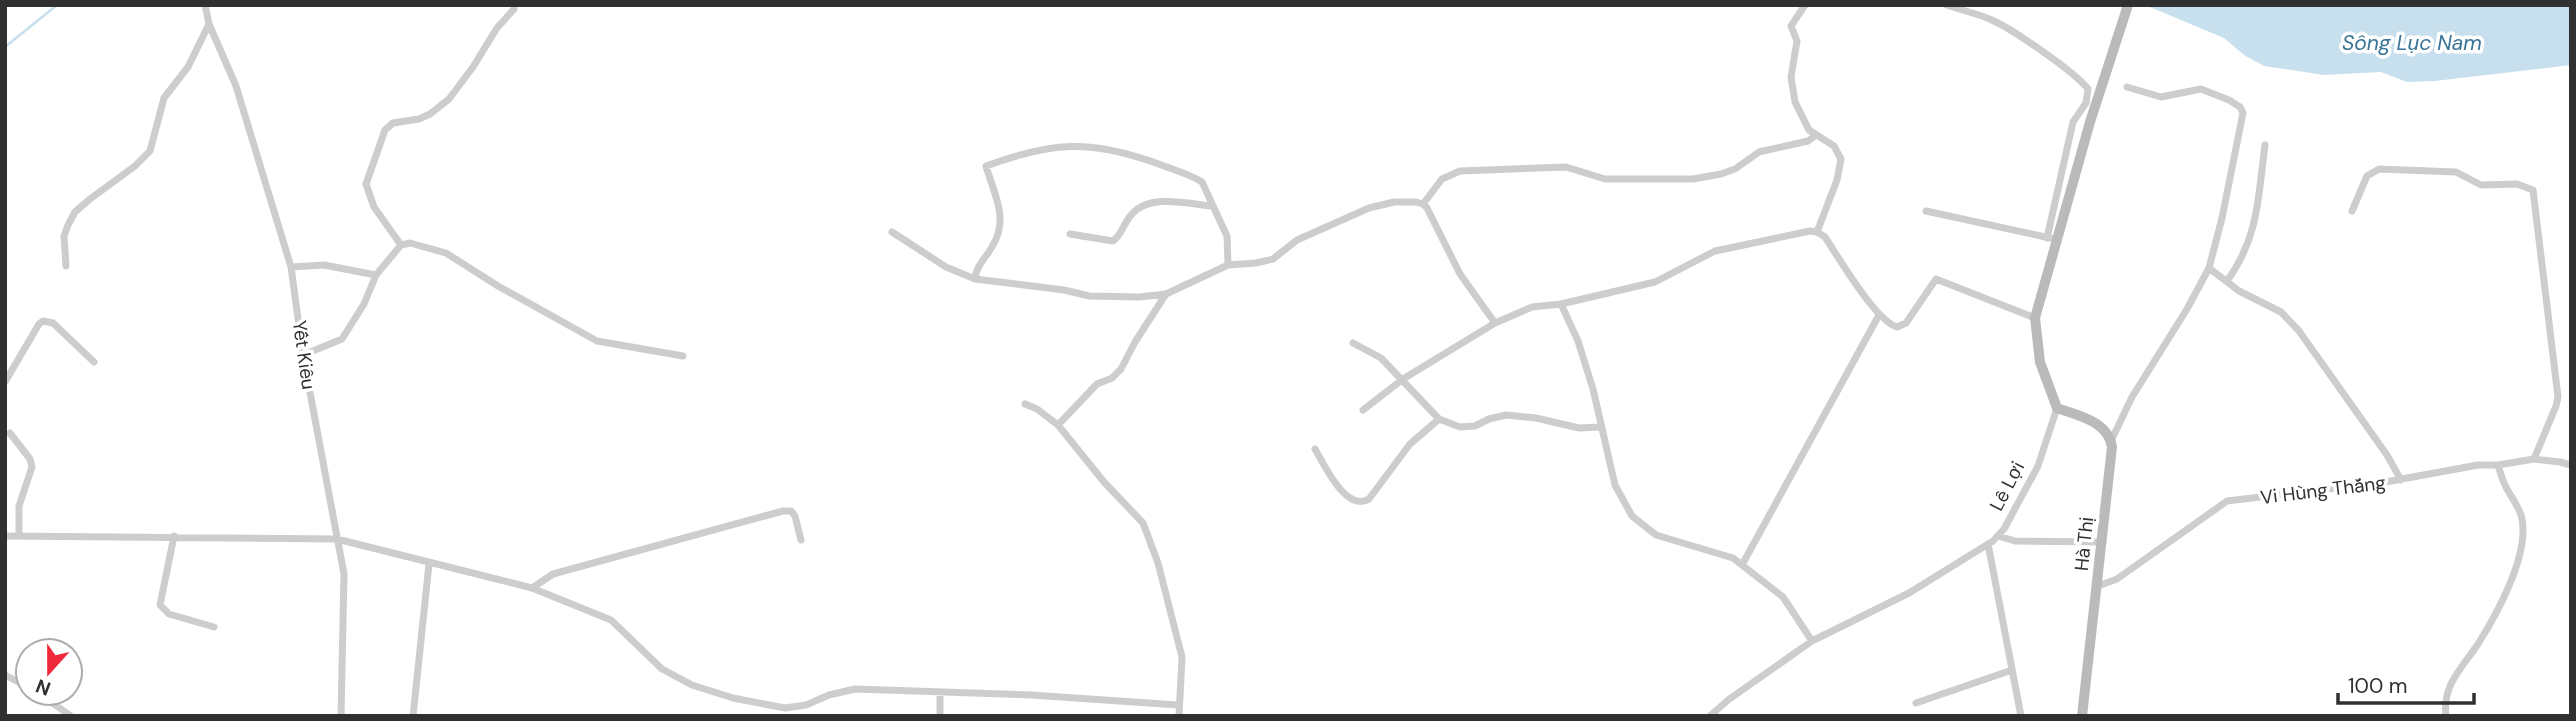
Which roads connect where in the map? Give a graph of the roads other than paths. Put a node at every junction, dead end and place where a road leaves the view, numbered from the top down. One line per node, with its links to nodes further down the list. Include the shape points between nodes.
1 (205, 5): 6 (street, Yết Kiêu)
2 (1805, 5): 8 (street, via 1791,26 1797,41 1792,92)
3 (1948, 5): 17 (street, via 1995,21 2088,89 2073,122)
4 (2128, 5): 17 (street)
5 (514, 9): 18 (street, via 449,99 430,114 393,122 385,130 366,184 374,207)
6 (209, 24): 20 (street, via 187,67 164,98 150,151 75,212 64,236); 21 (street, Yết Kiêu, via 236,86)
7 (2127, 87): 22 (street, via 2161,97 2201,89 2229,100 2243,113)
8 (1816, 135): 10 (street, via 1759,152 1735,169 1693,179 1605,179 1566,167 1460,170 1442,179); 15 (street, via 1834,146 1840,159)
9 (2265, 145): 25 (street, via 2249,243)
10 (1423, 204): 19 (street, via 1394,202 1369,208 1297,240 1273,259); 30 (street, via 1460,274)
11 (1212, 206): 16 (street, via 1180,201 1147,205 1136,209 1113,241); 19 (street, via 1227,236); 24 (street, via 1202,182 1195,177 1111,149 1050,147 1014,156 985,166 1002,212 994,244 976,269)
12 (1926, 211): 17 (street)
13 (2352, 211): 46 (street, via 2367,176 2379,169 2456,172 2481,185 2517,184 2533,190 2558,397)
14 (892, 232): 24 (street, via 946,267)
15 (1817, 232): 27 (street, via 1715,251 1665,279); 28 (street)
16 (1070, 234)
17 (2052, 239): 29 (street)
18 (401, 245): 23 (street); 33 (street, via 418,244 446,253 597,341)
19 (1228, 265): 26 (street)
20 (66, 266)
21 (291, 267): 23 (street, via 324,265); 32 (street, Yết Kiêu)
22 (2209, 268): 25 (street); 44 (street)
23 (376, 275): 32 (street, via 342,339)
24 (975, 279): 26 (street, via 1088,296)
25 (2227, 281): 49 (street, via 2281,312 2299,331)
26 (1166, 294): 41 (street, via 1121,369 1097,384)
27 (1561, 304): 30 (street, via 1532,307); 42 (street, via 1578,341)
28 (1879, 315): 29 (street, via 1894,326 1902,325 1936,279); 59 (street)
29 (2035, 318): 38 (street, via 2040,362)
30 (1495, 323): 35 (street)
31 (1353, 343): 35 (street, via 1381,358)
32 (303, 355): 54 (street, Yết Kiêu)
33 (682, 356)
34 (94, 362): 36 (street, via 53,323 43,321)
35 (1403, 379): 39 (street); 40 (street)
36 (5, 382)
37 (1025, 404): 41 (street)
38 (2057, 408): 44 (street, via 2094,422); 53 (street, Lê Lợi, via 2038,466)
39 (1363, 410)
40 (1439, 419): 42 (street, via 1460,427 1506,415 1579,428); 45 (street, via 1409,444 1363,503 1332,481)
41 (1058, 425): 67 (street, via 1143,523 1182,657)
42 (1601, 427): 59 (street, via 1615,485 1632,516 1656,535 1733,558)
43 (9, 433): 50 (street, via 32,467 19,506)
44 (2111, 441): 56 (street, Hà Thị)
45 (1315, 449)
46 (2534, 459): 47 (street, Vi Hùng Thắng); 48 (street, Vi Hùng Thắng)
47 (2498, 465): 49 (street, Vi Hùng Thắng); 75 (street, via 2522,517 2521,548 2515,573 2492,618 2450,682)
48 (2571, 466)
49 (2400, 480): 60 (street, Vi Hùng Thắng, via 2227,501 2117,579)
50 (19, 535): 51 (street); 52 (street)
51 (5, 536)
52 (174, 536): 54 (street); 62 (street, via 160,605 169,614)
53 (1998, 536): 56 (street, via 2015,541); 57 (street, Lê Lợi)
54 (337, 539): 58 (street); 68 (street, Yết Kiêu, via 344,574)
55 (801, 540): 61 (street, via 792,511 783,511 553,574)
56 (2103, 542): 60 (street, Hà Thị)
57 (1988, 544): 63 (street, Lê Lợi, via 1909,593); 64 (street)
58 (429, 564): 61 (street); 69 (street)
59 (1742, 565): 63 (street, via 1783,597)
60 (2098, 586): 74 (street, Hà Thị)
61 (532, 588): 65 (street, via 611,620 662,669 733,698 785,708 855,689)
62 (214, 627)
63 (1812, 641): 72 (street, Lê Lợi)
64 (2012, 670): 66 (street); 73 (street)
65 (940, 692): 67 (street); 70 (street)
66 (1916, 703)
67 (1178, 705): 71 (street)
68 (341, 716)
69 (413, 716)
70 (940, 716)
71 (1179, 716)
72 (1711, 716)
73 (2021, 716)
74 (2082, 716)
75 (2446, 716)

